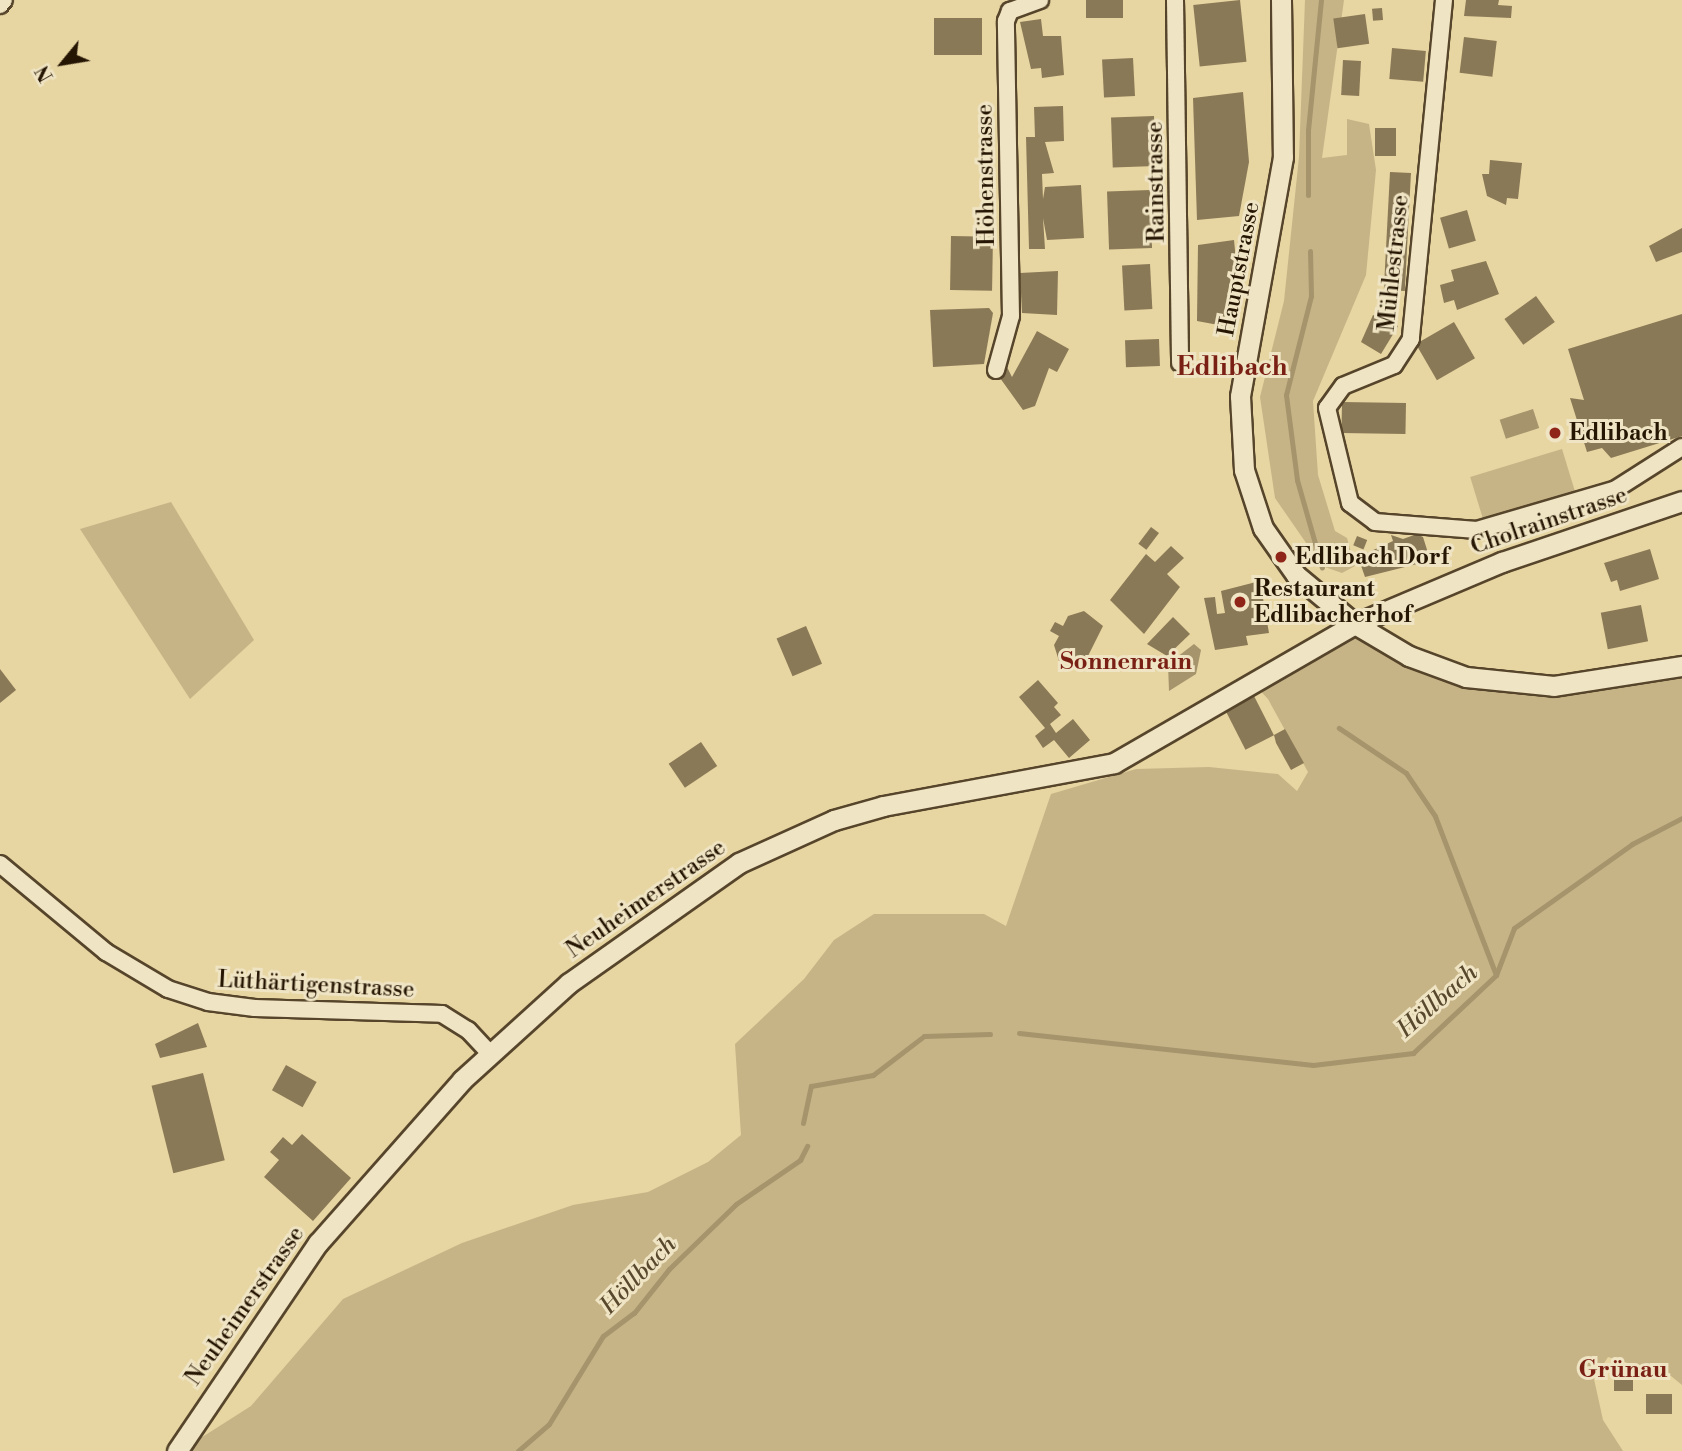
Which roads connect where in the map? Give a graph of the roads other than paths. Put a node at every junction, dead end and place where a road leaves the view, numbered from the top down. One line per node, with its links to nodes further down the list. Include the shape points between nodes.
1 (4, 0): 6 (street)
2 (1041, 0): 8 (street, Höhenstrasse, via 1010,11 1006,21 1011,316)
3 (1175, 0): 7 (street, Rainstrasse)
4 (1281, 0): 11 (street, Hauptstrasse, via 1283,157 1240,396 1240,444 1256,512 1281,557 1313,592)
5 (1444, 0): 9 (street, Mühlestrasse, via 1411,339 1394,365 1343,386 1327,408 1350,503 1375,522 1477,530 1616,489)
6 (0, 5)
7 (1180, 363)
8 (996, 370)
9 (1682, 447)
10 (1682, 501): 11 (street, Cholrainstrasse, via 1502,562)
11 (1355, 624): 12 (street, Hauptstrasse, via 1409,656 1500,684 1554,686); 14 (street, Neuheimerstrasse, via 1114,763 883,806 784,840 739,863 631,935)
12 (1682, 666)
13 (0, 864): 14 (street, Lüthärtigenstrasse, via 106,952 169,989 208,1002 256,1008 442,1014 468,1030)
14 (490, 1054): 15 (street, Neuheimerstrasse, via 377,1172 318,1243)
15 (177, 1451)

